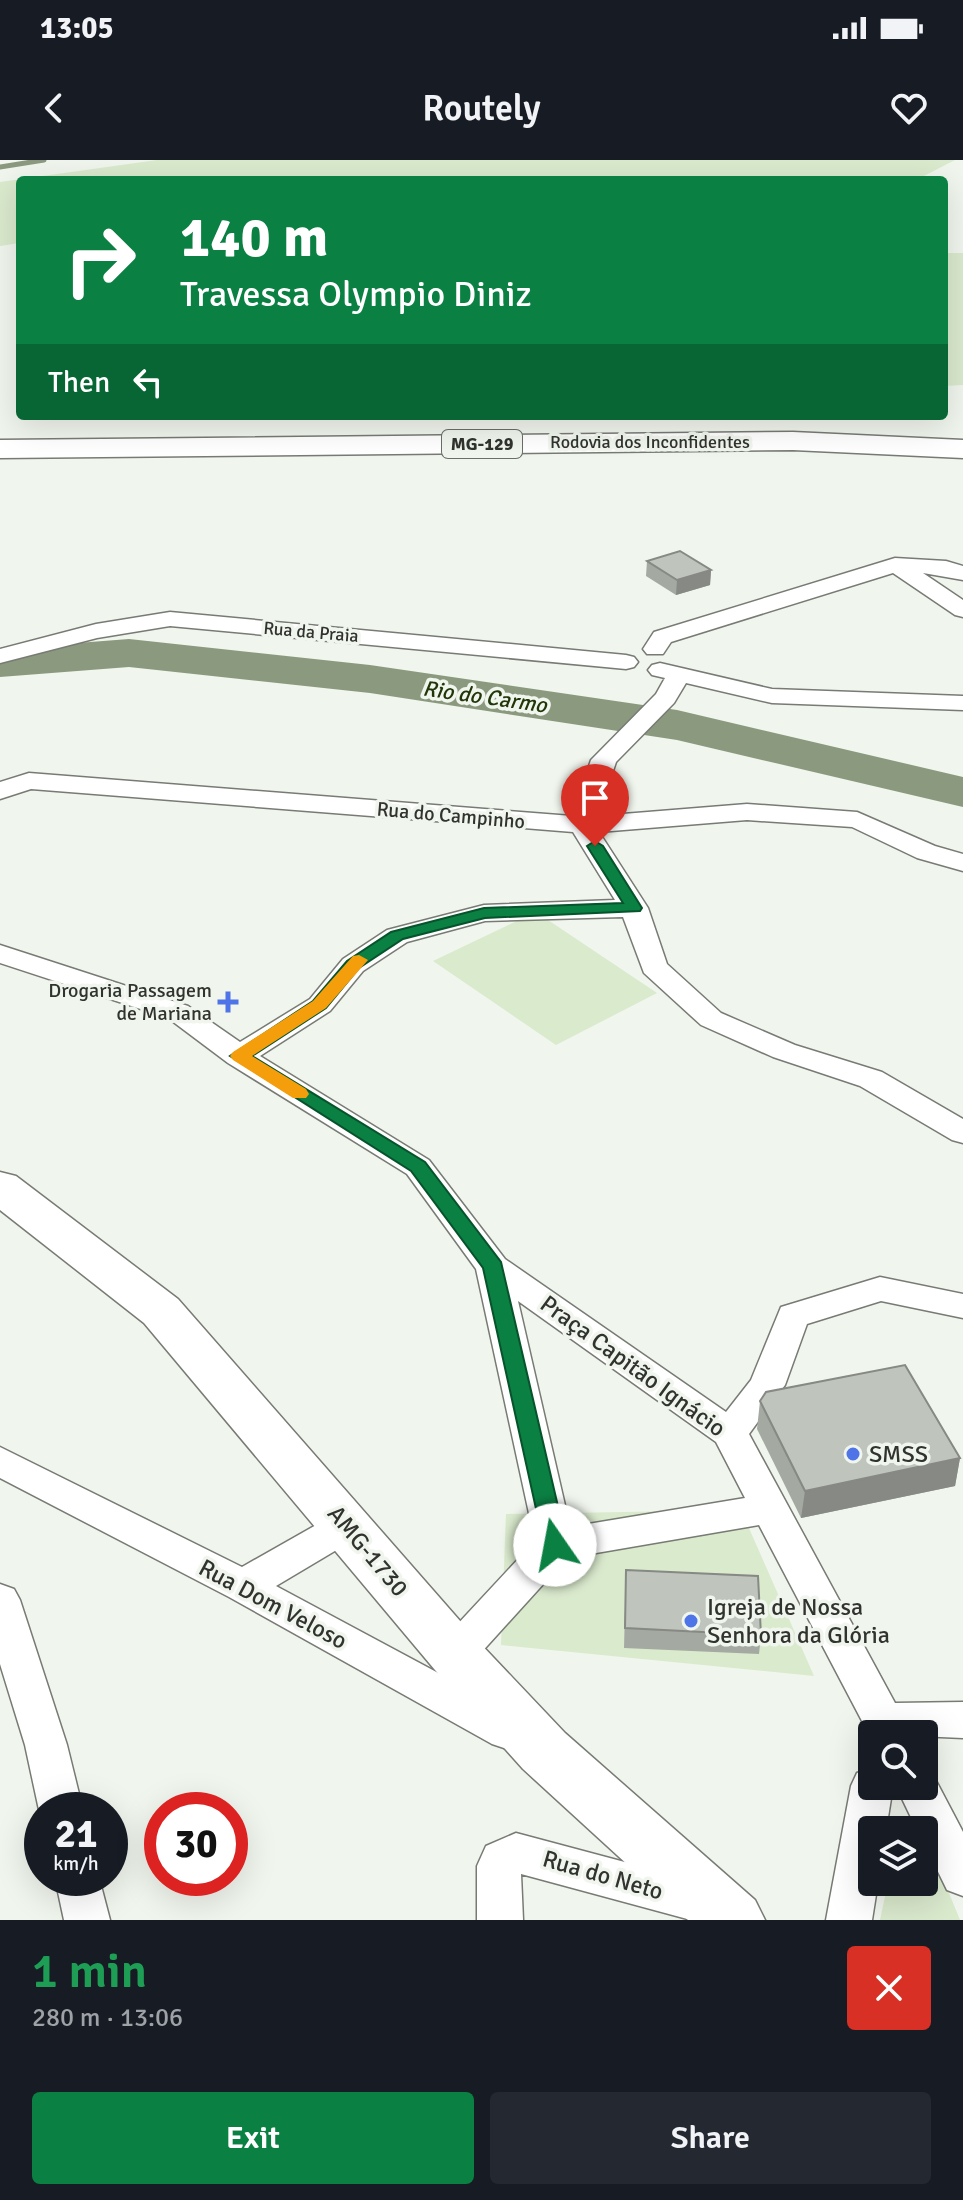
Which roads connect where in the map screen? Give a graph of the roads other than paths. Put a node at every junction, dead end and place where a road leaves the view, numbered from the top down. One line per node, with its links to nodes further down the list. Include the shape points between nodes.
1 (0, 449): 2 (main road, Rodovia dos Inconfidentes / MG-129, via 762,441)
2 (963, 449)
3 (895, 565): 4 (street); 5 (street); 7 (street, via 662,637)
4 (963, 573)
5 (963, 610)
6 (0, 656): 7 (street, Rua da Praia, via 96,631 170,619 626,662 636,668)
7 (664, 664): 8 (street, via 772,696); 10 (street, via 665,698 604,760)
8 (963, 703)
9 (0, 791): 10 (street, Rua do Campinho, via 29,781)
10 (582, 825): 11 (street, Rua do Campinho, via 747,812 857,820); 12 (street)
11 (963, 863)
12 (634, 908): 14 (street, via 484,913 397,936 353,965 320,1005); 15 (street, via 654,967 711,1019 784,1051 871,1079)
13 (0, 954): 14 (street, via 178,1012)
14 (239, 1056): 17 (street, via 418,1167)
15 (963, 1133)
16 (0, 1187): 22 (main road, AMG-1730, via 161,1311)
17 (493, 1267): 19 (street, Praça Capitão Ignácio); 23 (street)
18 (963, 1306): 19 (street, via 880,1289 793,1316 767,1385)
19 (730, 1433): 21 (street, Praça Capitão Ignácio)
20 (0, 1461): 24 (street, Rua Dom Veloso)
21 (772, 1508): 23 (street); 27 (street, Praça Capitão Ignácio)
22 (346, 1526): 24 (street); 26 (main road, AMG-1730)
23 (555, 1545): 26 (street)
24 (243, 1586): 30 (street, Rua Dom Veloso)
25 (0, 1600): 31 (street)
26 (455, 1654): 30 (main road, AMG-1730)
27 (880, 1720)
28 (963, 1720): 29 (street)
29 (938, 1723)
30 (544, 1751): 36 (main road, AMG-1730)
31 (57, 1792)
32 (870, 1800): 39 (street)
33 (924, 1800): 34 (street)
34 (963, 1876)
35 (81, 1896): 37 (street)
36 (725, 1913): 38 (street, Rua do Neto, via 516,1853 499,1866)
37 (87, 1920)
38 (500, 1920)
39 (849, 1920)

